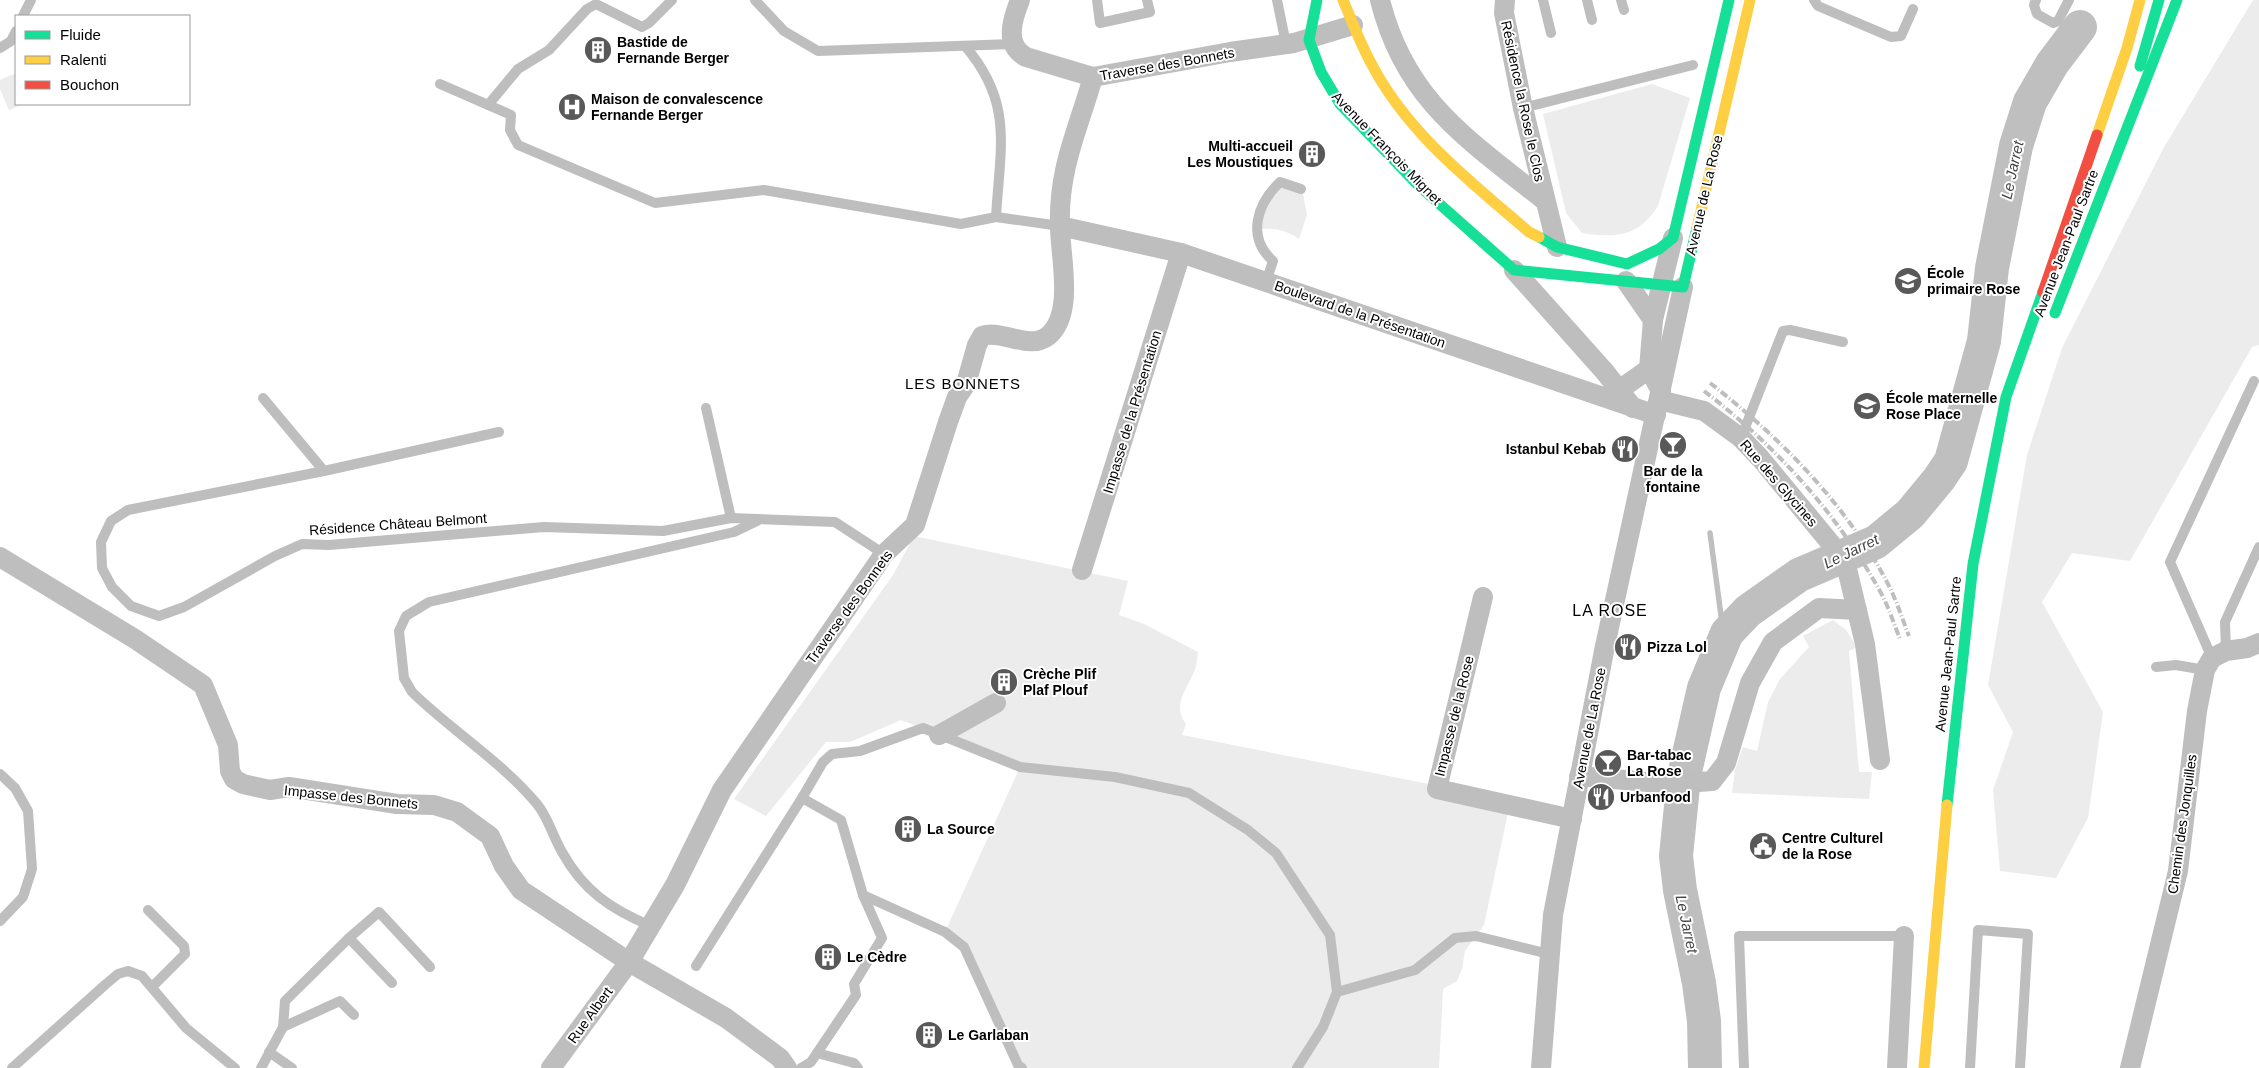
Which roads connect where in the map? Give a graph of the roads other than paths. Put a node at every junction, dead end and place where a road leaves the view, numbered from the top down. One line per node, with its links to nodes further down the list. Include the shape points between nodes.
1 (31, 0): 23 (lane)
2 (672, 0): 36 (lane, via 650,23 642,26 596,4 587,9 549,50 518,69)
3 (755, 0): 31 (lane, via 784,31 818,51)
4 (1020, 0): 29 (street, via 1014,15)
5 (1097, 0): 6 (lane, via 1100,22 1150,12)
6 (1147, 0)
7 (1276, 0): 30 (lane)
8 (1317, 0): 28 (main road)
9 (1343, 0): 25 (main road)
10 (1380, 0): 40 (street, Résidence la Rose le Clos, via 1395,47 1414,82 1448,122)
11 (1505, 0): 37 (street, Résidence la Rose le Clos, via 1504,13)
12 (1543, 0): 27 (lane)
13 (1587, 0): 24 (lane)
14 (1729, 0): 43 (main road, Avenue de La Rose)
15 (1750, 0): 50 (main road, Avenue de La Rose)
16 (1814, 0): 22 (lane, via 1818,6 1891,37 1901,36)
17 (2036, 0): 18 (lane, via 2037,14 2053,23 2058,21)
18 (2069, 0)
19 (2140, 0): 65 (main road, Avenue Jean-Paul Sartre, via 2127,48 2006,396)
20 (2159, 0): 38 (main road)
21 (2177, 0): 38 (main road, Avenue Jean-Paul Sartre)
22 (1913, 9)
23 (24, 15)
24 (1592, 20)
25 (1353, 26): 28 (street, Traverse des Bonnets); 44 (main road, via 1371,64 1407,118 1442,156 1510,217)
26 (15, 33): 32 (lane, via 11,41)
27 (1551, 33)
28 (1309, 40): 30 (street, Traverse des Bonnets); 46 (main road, Avenue François Mignet, via 1321,72 1340,104 1417,184)
29 (1012, 44): 31 (lane); 34 (street, via 1016,52 1026,57)
30 (1286, 44): 34 (street, Traverse des Bonnets)
31 (965, 46): 41 (lane, via 982,66 995,94 1002,121)
32 (0, 48)
33 (1693, 66): 37 (lane)
34 (1093, 77): 42 (street, Traverse des Bonnets, via 1065,164 1060,188)
35 (440, 84): 36 (lane)
36 (488, 105): 41 (lane, via 511,115 510,130 518,145 655,203 764,190 960,224)
37 (1523, 108): 40 (street, Résidence la Rose le Clos)
38 (2108, 173): 52 (main road, Avenue Jean-Paul Sartre)
39 (1301, 189): 49 (lane, via 1280,182 1259,210 1257,223 1262,247 1273,261)
40 (1545, 202): 44 (street, Résidence la Rose le Clos)
41 (996, 217): 42 (lane)
42 (1060, 226): 45 (street, Boulevard de la Présentation); 69 (street, Traverse des Bonnets, via 1064,304 1057,326 1047,337 1032,342 991,333 982,336 966,384 957,397 914,525)
43 (1673, 238): 47 (main road, Avenue de La Rose); 48 (street, Avenue de La Rose)
44 (1557, 247): 47 (main road)
45 (1181, 253): 49 (street, Boulevard de la Présentation); 71 (street, Impasse de la Présentation)
46 (1514, 270): 47 (main road); 56 (street, Avenue François Mignet)
47 (1626, 272): 48 (street); 51 (street)
48 (1664, 279): 50 (street); 51 (street, Avenue de La Rose)
49 (1266, 282): 60 (street, Boulevard de la Présentation)
50 (1684, 282): 58 (street, Avenue de La Rose)
51 (1653, 320): 54 (street, Avenue de La Rose)
52 (2052, 321)
53 (1843, 342): 63 (lane, via 1783,331)
54 (1650, 369): 56 (street); 58 (street)
55 (2254, 381): 75 (lane, via 2170,562)
56 (1619, 390): 60 (street, Avenue François Mignet)
57 (263, 398): 64 (lane)
58 (1659, 402): 60 (street, Boulevard de la Présentation); 63 (street, Rue des Glycines, via 1704,411); 81 (street, Avenue de La Rose)
59 (706, 408): 66 (lane)
60 (1633, 408)
61 (499, 432): 64 (lane, Résidence Château Belmont)
62 (2011, 433): 65 (main road, Avenue Jean-Paul Sartre)
63 (1741, 438): 73 (street, Rue des Glycines, via 1762,459 1837,552 1848,573)
64 (324, 471): 66 (lane, Résidence Château Belmont, via 128,510 111,521 101,542 102,568 112,587 131,606 159,616 184,607 302,544 329,545 544,527 663,531)
65 (1988, 498): 83 (main road, Avenue Jean-Paul Sartre, via 1973,564)
66 (731, 518): 67 (lane, Résidence Château Belmont)
67 (761, 520): 69 (lane, Résidence Château Belmont, via 835,522); 88 (lane, Résidence Château Belmont, via 734,532 429,602 406,616 399,631 404,678 412,692 507,772 539,806 562,853 586,887 610,906)
68 (2259, 548): 75 (lane, via 2225,622)
69 (884, 554): 88 (street, Traverse des Bonnets, via 722,790 675,885)
70 (0, 557): 92 (street, Impasse des Bonnets, via 135,639 203,686 228,745 230,771 234,779 270,790 289,787 397,804 434,805 457,812 490,836 504,866 521,890)
71 (1082, 570)
72 (1483, 597): 84 (street, Impasse de la Rose, via 1437,789)
73 (1857, 610): 79 (street, Rue des Glycines, via 1865,644); 81 (street, via 1819,608 1773,642 1750,683 1726,763 1704,782 1670,784)
74 (2259, 643): 75 (street)
75 (2214, 660): 76 (lane); 119 (street, Chemin des Jonquilles, via 2197,711 2178,871)
76 (2156, 667)
77 (996, 703): 78 (street)
78 (939, 735): 82 (lane, via 923,728 860,751 832,754 823,762); 97 (lane, via 1020,767 1115,777 1189,793 1248,830 1276,853 1330,935)
79 (1880, 760)
80 (0, 774): 87 (lane, via 15,788 28,811 32,869 23,897)
81 (1579, 776): 84 (street, Avenue de La Rose)
82 (802, 798): 85 (lane, via 841,820); 93 (lane)
83 (1946, 814): 115 (main road, Avenue Jean-Paul Sartre); 116 (main road, Avenue Jean-Paul Sartre)
84 (1572, 819): 91 (street, Avenue de La Rose)
85 (863, 895): 101 (lane, via 882,938 854,984 856,994); 110 (lane, via 945,932 964,947)
86 (148, 910): 96 (lane, via 184,946 185,954)
87 (0, 921)
88 (650, 926): 92 (street, Traverse des Bonnets)
89 (1904, 936): 113 (lane, via 1739,936); 114 (street)
90 (350, 938): 94 (lane, via 379,912); 95 (lane); 99 (lane, via 286,1001)
91 (1548, 954): 97 (lane, via 1476,936 1455,938 1415,970); 112 (street, Avenue de La Rose)
92 (628, 962): 106 (street, Rue Albert); 107 (street, via 726,1018 780,1058)
93 (696, 966)
94 (430, 967)
95 (392, 982)
96 (152, 987): 102 (lane, via 135,973 118,974); 103 (lane, via 186,1028)
97 (1337, 992): 111 (lane, via 1323,1027)
98 (354, 1015): 99 (lane, via 340,1002)
99 (283, 1026): 100 (lane)
100 (269, 1052): 104 (lane); 105 (lane)
101 (817, 1053): 108 (lane); 109 (lane, via 854,1063)
102 (12, 1068)
103 (235, 1068)
104 (261, 1068)
105 (292, 1068)
106 (551, 1068)
107 (787, 1068)
108 (801, 1068)
109 (858, 1068)
110 (1022, 1068)
111 (1297, 1068)
112 (1541, 1068)
113 (1744, 1068)
114 (1897, 1068)
115 (1924, 1068)
116 (1934, 1068)
117 (1970, 1068): 118 (lane, via 1978,930 2028,934)
118 (2020, 1068)
119 (2130, 1068)

